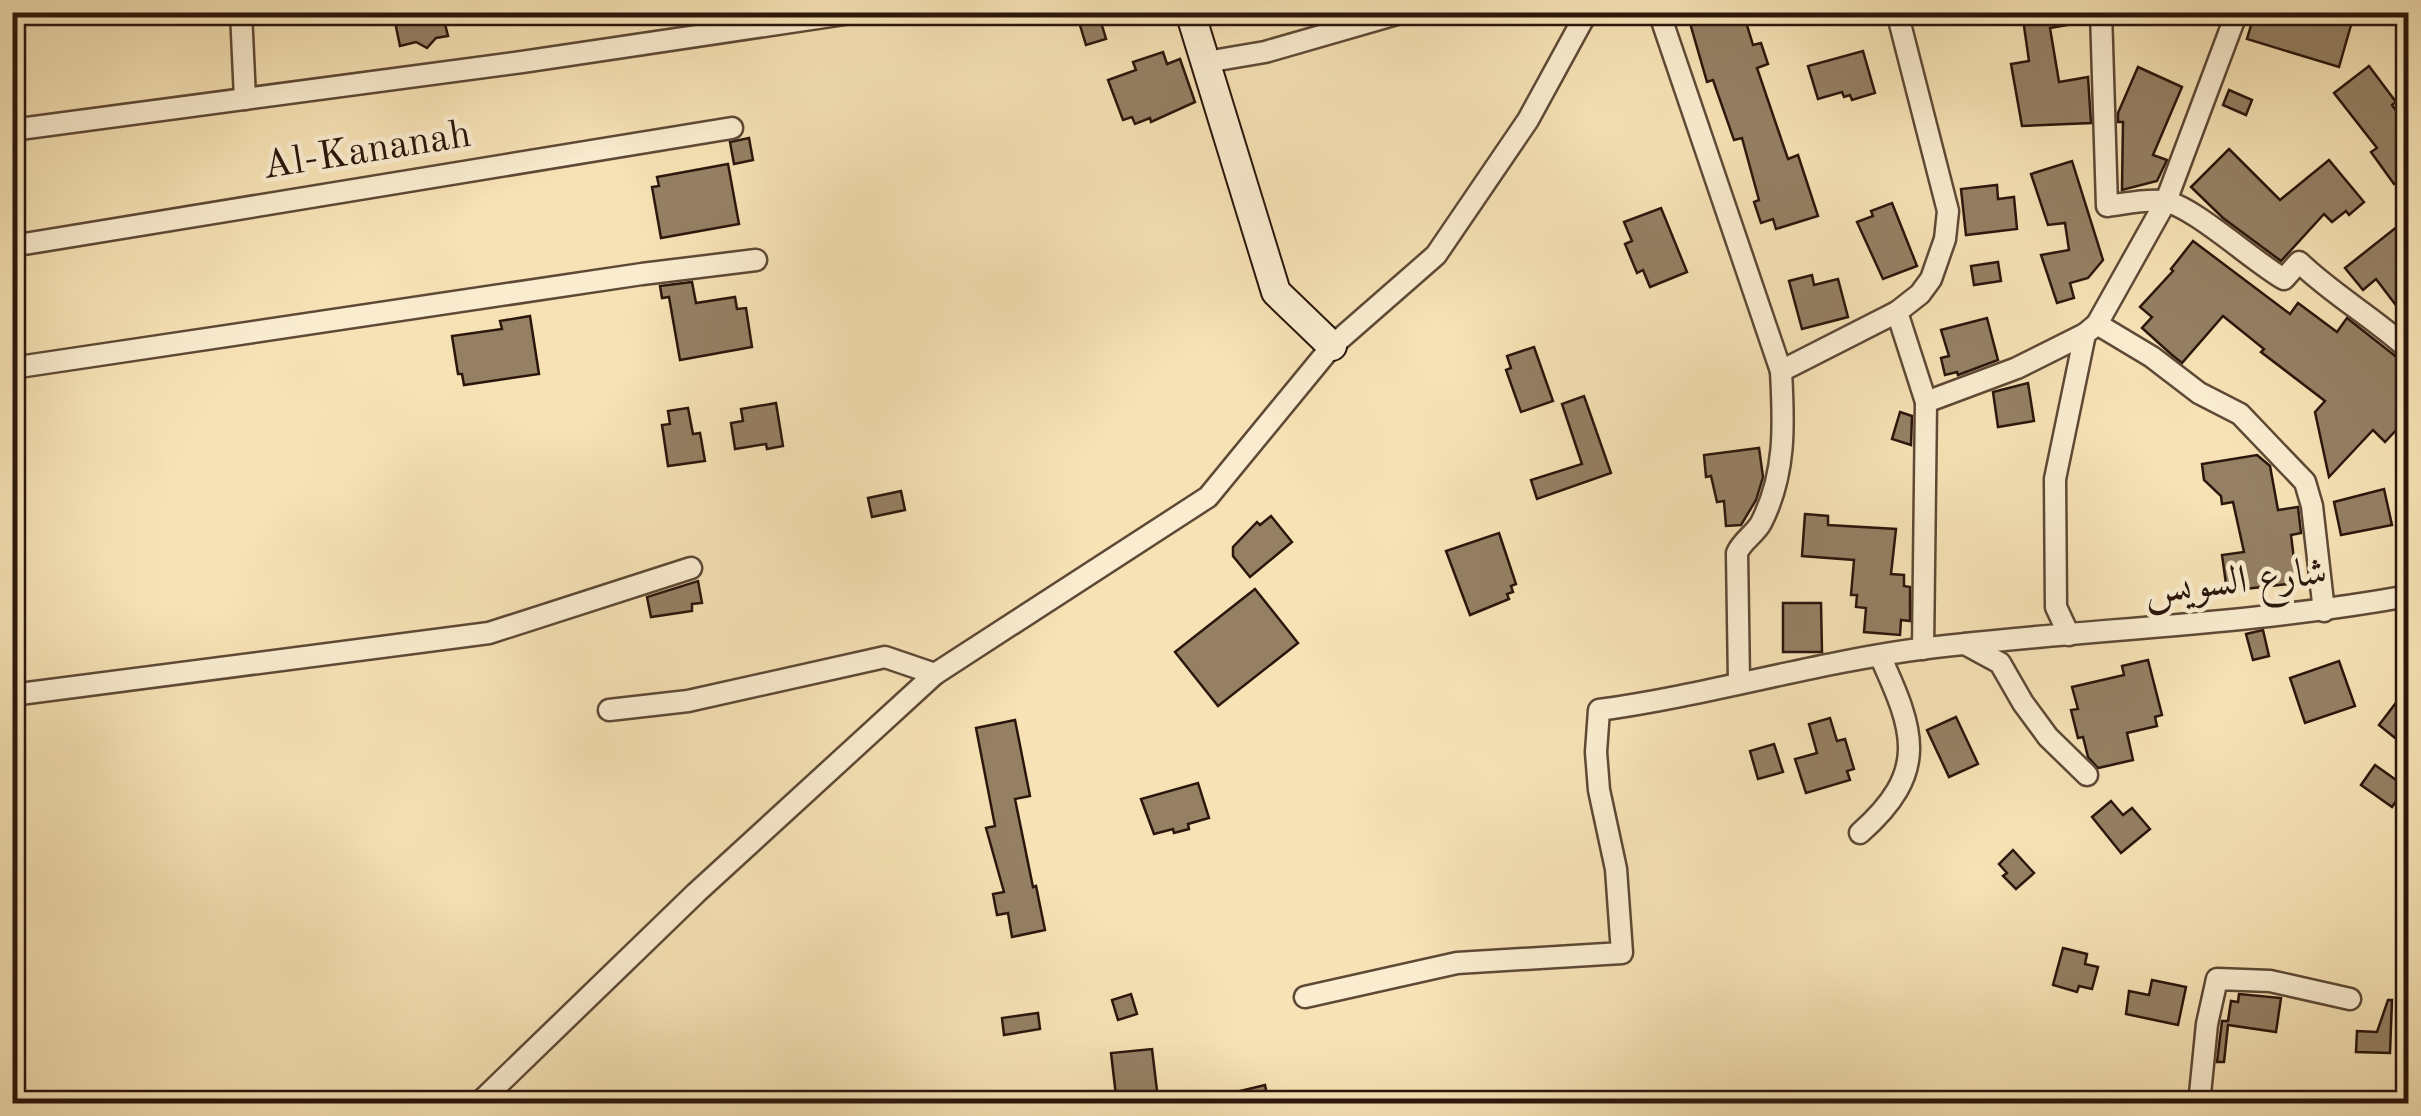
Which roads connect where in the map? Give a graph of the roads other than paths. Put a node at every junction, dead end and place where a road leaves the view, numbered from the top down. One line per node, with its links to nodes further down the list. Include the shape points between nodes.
1 (241, 12): 12 (street)
2 (858, 12): 10 (street)
3 (1190, 12): 11 (street)
4 (1404, 12): 11 (street)
5 (1587, 12): 20 (street, via 1528,120 1436,255)
6 (1658, 12): 23 (street)
7 (1896, 12): 18 (street, via 1949,219 1930,279)
8 (2102, 12): 15 (street, via 2107,206)
9 (2237, 12): 15 (street)
10 (792, 18): 12 (street)
11 (1206, 62): 20 (street, via 1276,292)
12 (245, 99): 14 (street)
13 (732, 128): 16 (street, Al-Kananah)
14 (12, 130)
15 (2166, 201): 19 (street); 21 (street, via 2284,280 2299,262)
16 (12, 246)
17 (756, 260): 22 (street)
18 (1897, 312): 23 (street); 24 (street)
19 (2091, 329): 24 (street, via 2017,368); 27 (street, via 2152,357 2240,414 2305,482); 28 (street, via 2055,479 2056,606)
20 (1332, 346): 32 (street, via 1208,497)
21 (2408, 350)
22 (12, 368)
23 (1781, 371): 33 (street, via 1784,446 1776,487 1760,526 1736,553)
24 (1926, 402): 30 (street)
25 (692, 568): 34 (street, via 490,633)
26 (2408, 596): 27 (street, شارع السويس)
27 (2324, 611): 28 (street, شارع السويس)
28 (2069, 635): 29 (street, شارع السويس)
29 (1965, 644): 30 (street, شارع السويس); 36 (street, via 2000,664 2048,737)
30 (1923, 649): 31 (street, شارع السويس)
31 (1880, 656): 33 (street, شارع السويس); 37 (street, via 1911,750 1903,785)
32 (935, 674): 35 (street, via 885,657 688,700); 40 (street, via 696,892)
33 (1739, 682): 38 (street, شارع السويس, via 1599,710 1599,790 1616,869 1622,953 1457,963)
34 (12, 695)
35 (609, 710)
36 (2087, 775)
37 (1860, 833)
38 (1305, 998)
39 (2350, 998): 41 (street, via 2270,981 2217,979)
40 (478, 1104)
41 (2199, 1104)

